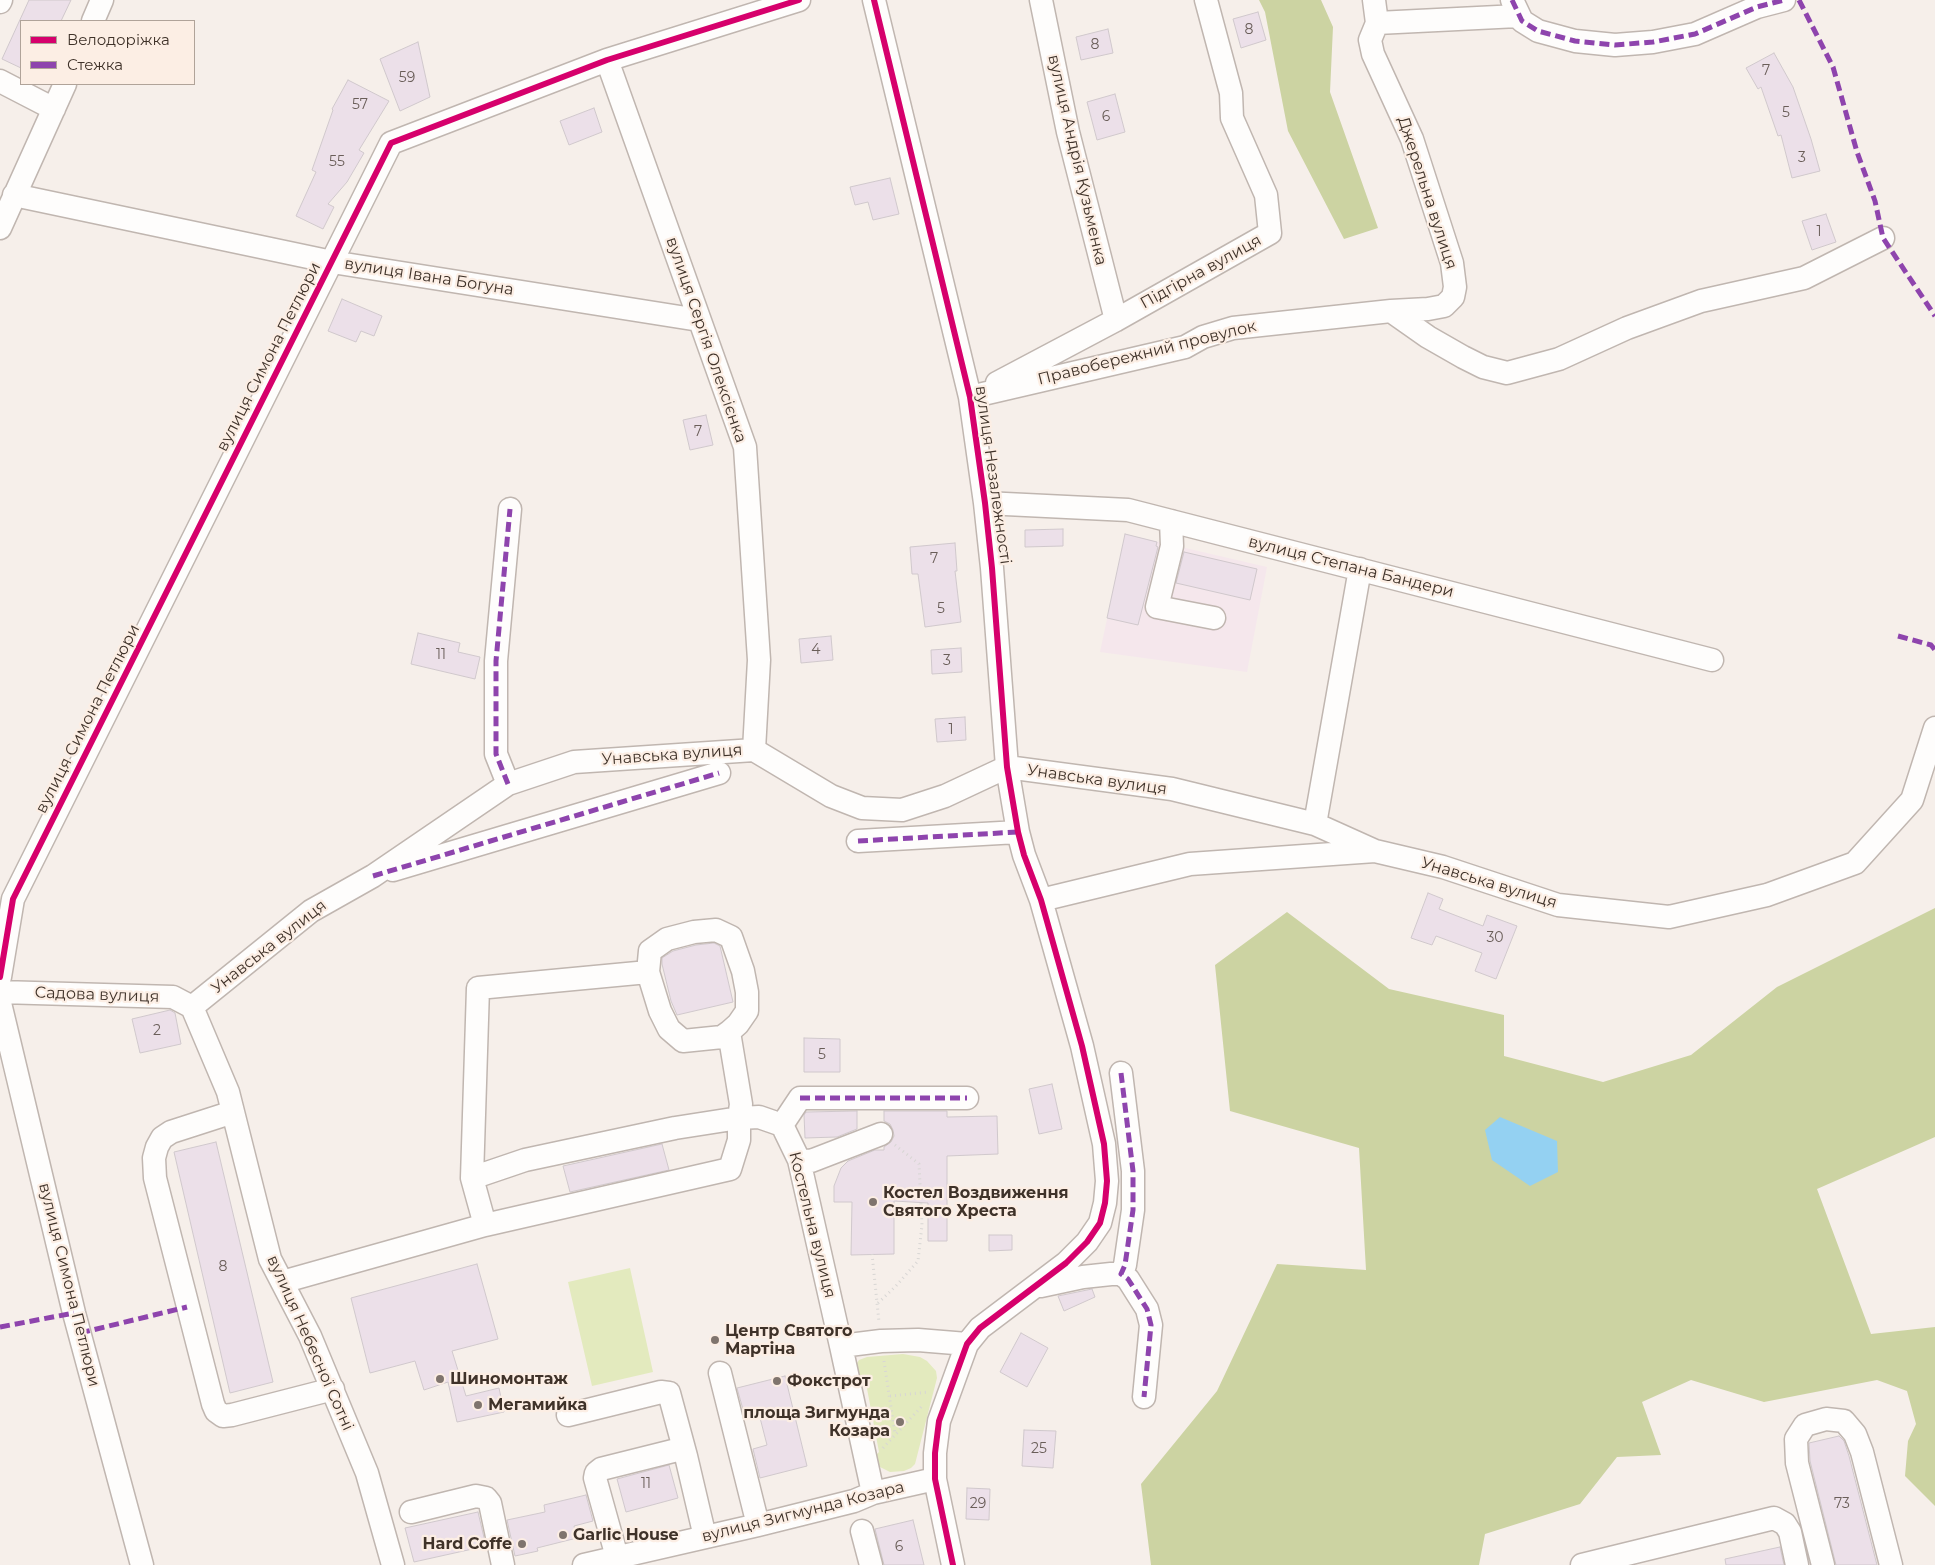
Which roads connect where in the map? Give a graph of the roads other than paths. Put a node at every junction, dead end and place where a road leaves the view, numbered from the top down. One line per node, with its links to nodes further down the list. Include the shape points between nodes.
1 (102, 0): 9 (street)
2 (799, 0): 11 (street, вулиця Симона Петлюри)
3 (874, 0): 22 (street, вулиця Незалежності)
4 (1040, 0): 21 (street, вулиця Андрія Кузьменка, via 1068,132)
5 (1206, 0): 21 (street, Підгірна вулиця, via 1230,93 1232,118 1266,196 1270,233)
6 (1374, 0): 10 (street, Джерельна вулиця)
7 (1784, 0): 8 (street, via 1757,7 1695,34 1615,45 1575,41 1538,31 1522,21)
8 (1515, 8): 10 (street)
9 (93, 20)
10 (1376, 23): 19 (street, Джерельна вулиця, via 1370,40 1373,54 1412,139 1452,263 1455,287 1453,297 1444,306)
11 (608, 60): 18 (street, вулиця Симона Петлюри, via 391,143); 20 (street, вулиця Сергія Олексієнка)
12 (65, 85): 14 (street)
13 (2, 87): 14 (street)
14 (54, 108): 15 (street)
15 (14, 195): 16 (street); 18 (street, вулиця Івана Богуна)
16 (0, 228)
17 (1883, 238): 19 (street, via 1804,278 1701,301 1627,328 1559,359 1507,373 1463,357)
18 (332, 262): 20 (street, вулиця Івана Богуна); 39 (street, вулиця Симона Петлюри)
19 (1391, 311): 22 (street, Правобережний провулок, via 1246,325 1219,331 1184,347)
20 (699, 320): 30 (street, вулиця Сергія Олексієнка, via 745,447 759,660)
21 (1116, 320): 22 (street, Підгірна вулиця)
22 (970, 397): 23 (street, вулиця Незалежності)
23 (985, 503): 25 (street, вулиця Степана Бандери, via 1128,510); 31 (street, вулиця Незалежності)
24 (510, 509): 33 (street, via 496,661 496,754)
25 (1171, 521): 26 (street, вулиця Степана Бандери); 27 (street, via 1172,546 1157,607)
26 (1360, 569): 28 (street, вулиця Степана Бандери); 34 (street)
27 (1214, 618)
28 (1712, 660)
29 (1935, 728): 37 (street, Унавська вулиця, via 1912,800 1855,863 1767,895 1668,917 1558,905 1443,867)
30 (754, 750): 31 (street, Унавська вулиця, via 831,796 862,808 902,810 945,796); 33 (street, Унавська вулиця, via 574,762)
31 (1007, 767): 34 (street, Унавська вулиця, via 1172,789); 35 (street, вулиця Незалежності)
32 (720, 773): 38 (street, Унавська вулиця)
33 (508, 784): 38 (street, Унавська вулиця)
34 (1315, 824): 37 (street, Унавська вулиця)
35 (1018, 832): 36 (street); 40 (street, вулиця Незалежності)
36 (858, 841)
37 (1375, 851): 40 (street, Унавська вулиця, via 1190,864)
38 (373, 876): 45 (street, Унавська вулиця, via 311,911)
39 (7, 899): 42 (street, вулиця Симона Петлюри)
40 (1041, 900): 58 (street, вулиця Незалежності, via 1067,988 1095,1103 1104,1144 1107,1181 1100,1223 1087,1242 1066,1263)
41 (648, 972): 46 (street, via 669,1029 683,1041 722,1037); 46 (street, via 650,951 667,939 716,930 731,937 743,971 747,1011); 54 (street, via 478,988)
42 (0, 977)
43 (0, 992): 45 (street, Садова вулиця, via 173,998)
44 (0, 1003): 74 (street, вулиця Симона Петлюри, via 74,1313)
45 (192, 1007): 49 (street, вулиця Небесної Сотні, via 228,1092)
46 (729, 1032): 50 (street, via 741,1104)
47 (1121, 1073): 56 (street, via 1133,1171 1133,1210)
48 (967, 1098): 51 (street, via 800,1098)
49 (233, 1112): 57 (street, вулиця Небесної Сотні, via 270,1260); 62 (street, via 171,1132 162,1138 154,1158 155,1178 213,1404 223,1416 232,1416)
50 (740, 1118): 51 (street, via 759,1117); 54 (street, via 525,1160); 55 (street, via 730,1169)
51 (782, 1125): 53 (street, Костельна вулиця)
52 (881, 1134): 53 (street, via 810,1161)
53 (799, 1160): 60 (street, Костельна вулиця)
54 (472, 1178): 55 (street)
55 (485, 1224): 57 (street)
56 (1121, 1274): 58 (street, via 1076,1278); 63 (street, via 1128,1279 1147,1309 1151,1324)
57 (282, 1282): 62 (street, вулиця Небесної Сотні, via 310,1336)
58 (1030, 1288): 59 (street, вулиця Незалежності, via 980,1328)
59 (967, 1344): 60 (street, via 918,1340); 66 (street, via 939,1421)
60 (841, 1346): 67 (street)
61 (720, 1373): 69 (street)
62 (332, 1389): 75 (street, вулиця Небесної Сотні, via 367,1473)
63 (1144, 1397)
64 (568, 1415): 65 (street, via 661,1392 669,1393)
65 (686, 1456): 71 (street); 73 (street, via 677,1450 596,1473)
66 (935, 1479): 67 (street, вулиця Зигмунда Козара); 79 (street)
67 (873, 1493): 69 (street, вулиця Зигмунда Козара, via 854,1501)
68 (411, 1512): 76 (street, via 476,1496 486,1498 490,1503)
69 (758, 1525): 71 (street, вулиця Зигмунда Козара)
70 (862, 1531): 78 (street)
71 (705, 1536): 72 (street, вулиця Зигмунда Козара)
72 (662, 1556): 73 (street, вулиця Зигмунда Козара)
73 (617, 1558): 77 (street, вулиця Зигмунда Козара)
74 (142, 1565)
75 (393, 1565)
76 (503, 1565)
77 (584, 1565)
78 (870, 1565)
79 (953, 1565)
80 (1582, 1565): 81 (street, via 1774,1518 1785,1524 1790,1532)
81 (1797, 1565)
82 (1823, 1565): 83 (street, via 1797,1463 1796,1439 1806,1425 1826,1419 1844,1421 1855,1434)
83 (1890, 1565)

